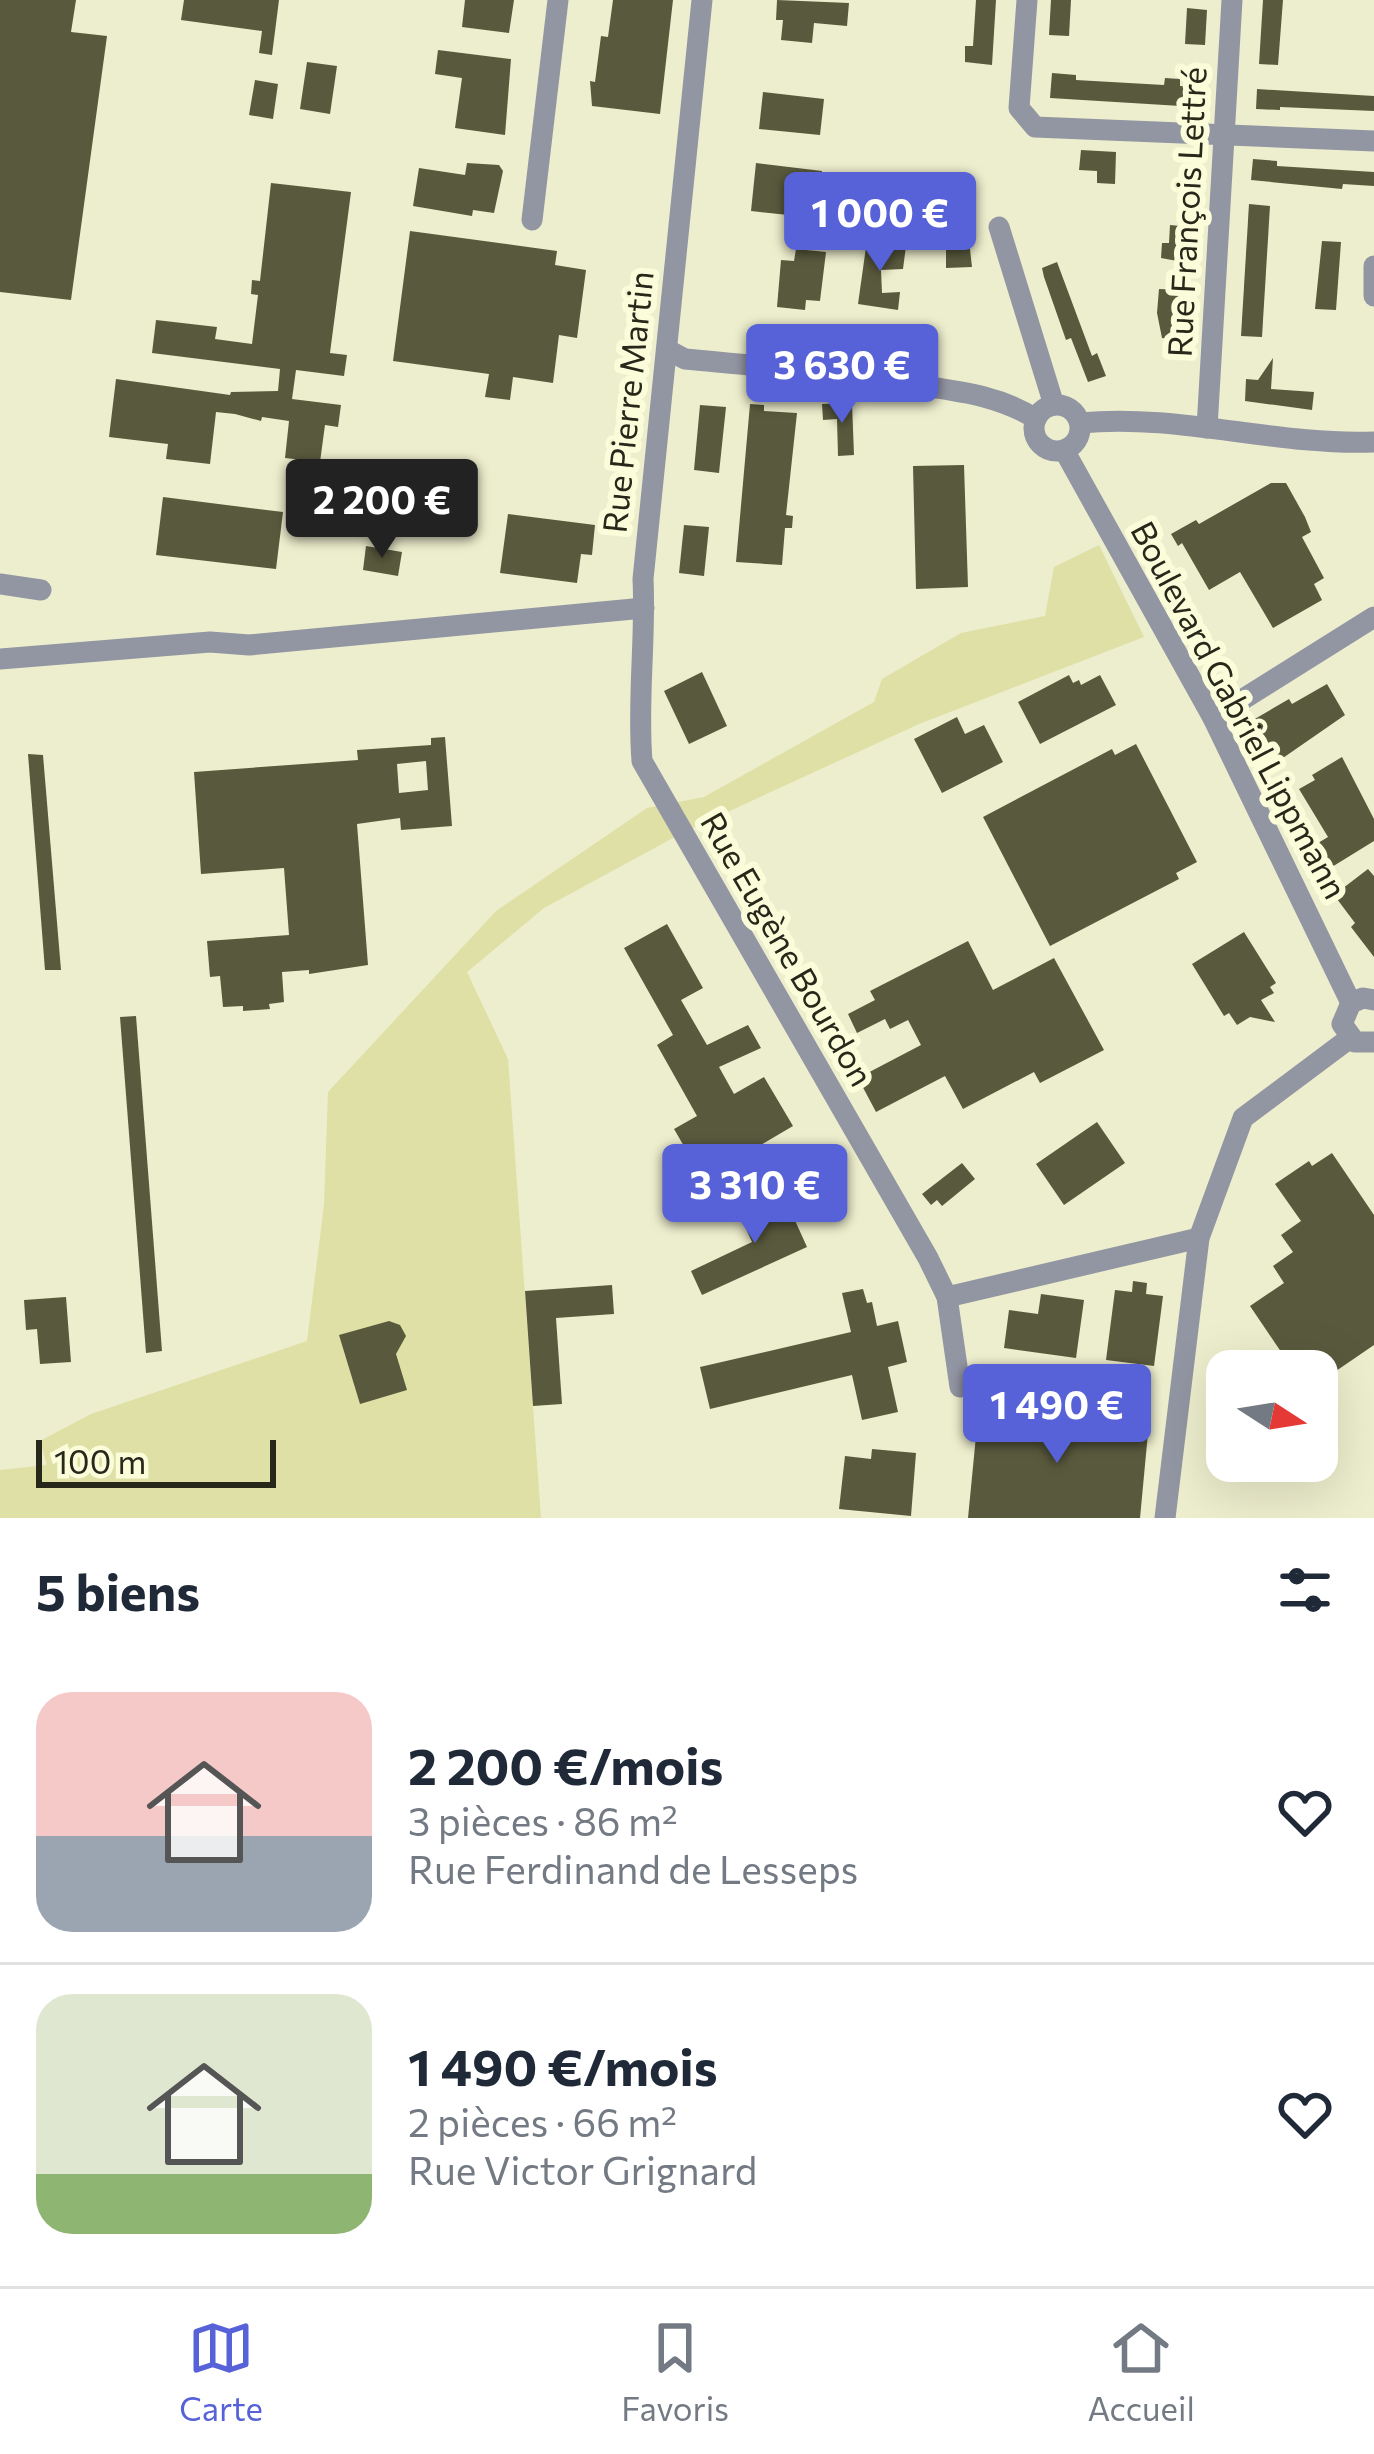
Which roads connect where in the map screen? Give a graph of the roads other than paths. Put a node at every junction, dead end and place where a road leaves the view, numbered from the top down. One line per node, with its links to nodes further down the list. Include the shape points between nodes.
1 (558, 0): 7 (street)
2 (702, 0): 11 (street, Rue Pierre Martin)
3 (1027, 0): 5 (street, via 1018,108 1035,127)
4 (1232, 0): 5 (street, Rue François Lettré)
5 (1224, 133): 6 (street); 14 (street, Rue François Lettré)
6 (1374, 141)
7 (532, 220)
8 (1000, 227): 12 (street)
9 (1374, 266): 10 (street)
10 (1374, 296)
11 (668, 350): 12 (street, via 686,359 974,394); 19 (street, Rue Pierre Martin)
12 (1045, 412): 13 (street, via 1067,407); 16 (street, via 1034,434 1042,447)
13 (1080, 423): 14 (street); 16 (street)
14 (1207, 428): 15 (street, via 1326,444)
15 (1374, 442)
16 (1064, 450): 22 (street, Boulevard Gabriel Lippmann)
17 (0, 584): 18 (street)
18 (41, 590)
19 (644, 608): 21 (street, via 249,645); 23 (street, Rue Pierre Martin, via 642,761)
20 (1374, 617): 22 (street)
21 (0, 658)
22 (1213, 718): 25 (street, Boulevard Gabriel Lippmann)
23 (665, 806): 29 (street, Rue Eugène Bourdon)
24 (1374, 1000): 25 (street)
25 (1351, 1003): 26 (street, via 1342,1016)
26 (1350, 1038): 27 (street); 28 (street, via 1243,1118)
27 (1374, 1042)
28 (1199, 1238): 29 (street); 31 (street)
29 (947, 1297): 30 (street, Rue Eugène Bourdon)
30 (960, 1387)
31 (1165, 1518)

